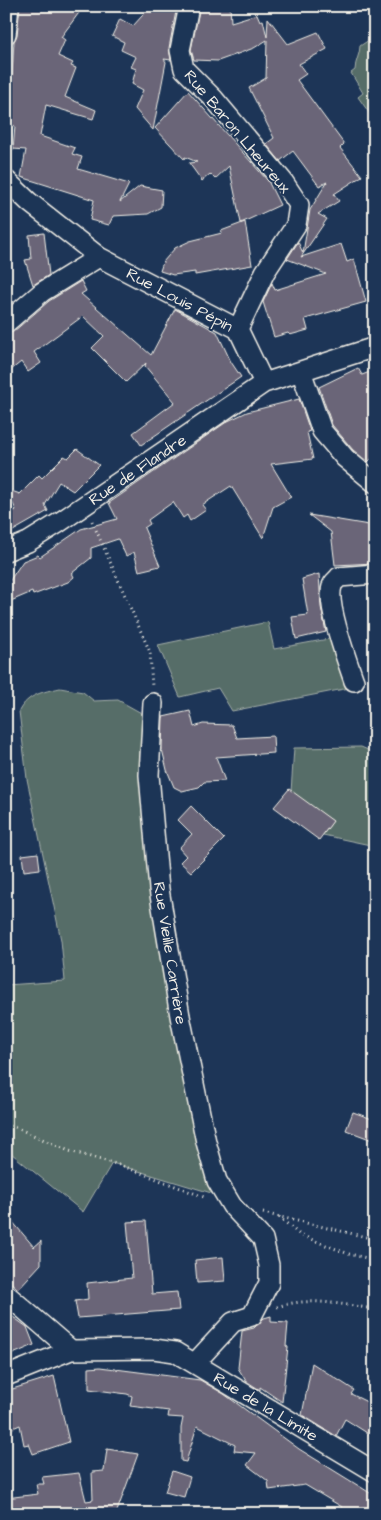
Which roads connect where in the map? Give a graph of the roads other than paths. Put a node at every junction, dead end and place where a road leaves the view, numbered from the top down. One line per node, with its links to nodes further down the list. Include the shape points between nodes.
1 (9, 6): 3 (street)
2 (189, 6): 7 (street, Rue Baron Lheureux, via 180,50 184,69 214,99 283,181 299,205 296,225 265,272)
3 (6, 34)
4 (6, 180): 5 (street, Rue Louis Pépin)
5 (99, 257): 6 (street, via 42,292); 7 (street, Rue Louis Pépin)
6 (6, 323)
7 (238, 329): 10 (street, Rue Louis Pépin)
8 (375, 348): 9 (street)
9 (301, 371): 10 (street); 11 (street, via 322,431 345,458)
10 (264, 383): 12 (street, Rue de Flandre, via 28,542)
11 (375, 483)
12 (6, 551)
13 (375, 574): 14 (street, via 339,577 332,584 338,632)
14 (354, 681)
15 (153, 703): 18 (street, Rue Vieille Carrière, via 149,775 159,889 180,1016 206,1142 217,1181 232,1206 263,1239 269,1264 269,1283 252,1316 234,1322)
16 (6, 1294): 17 (street)
17 (71, 1350): 18 (street, Rue de la Limite, via 154,1349 175,1352); 19 (street)
18 (195, 1363): 20 (street, Rue de la Limite)
19 (6, 1376)
20 (375, 1472)

